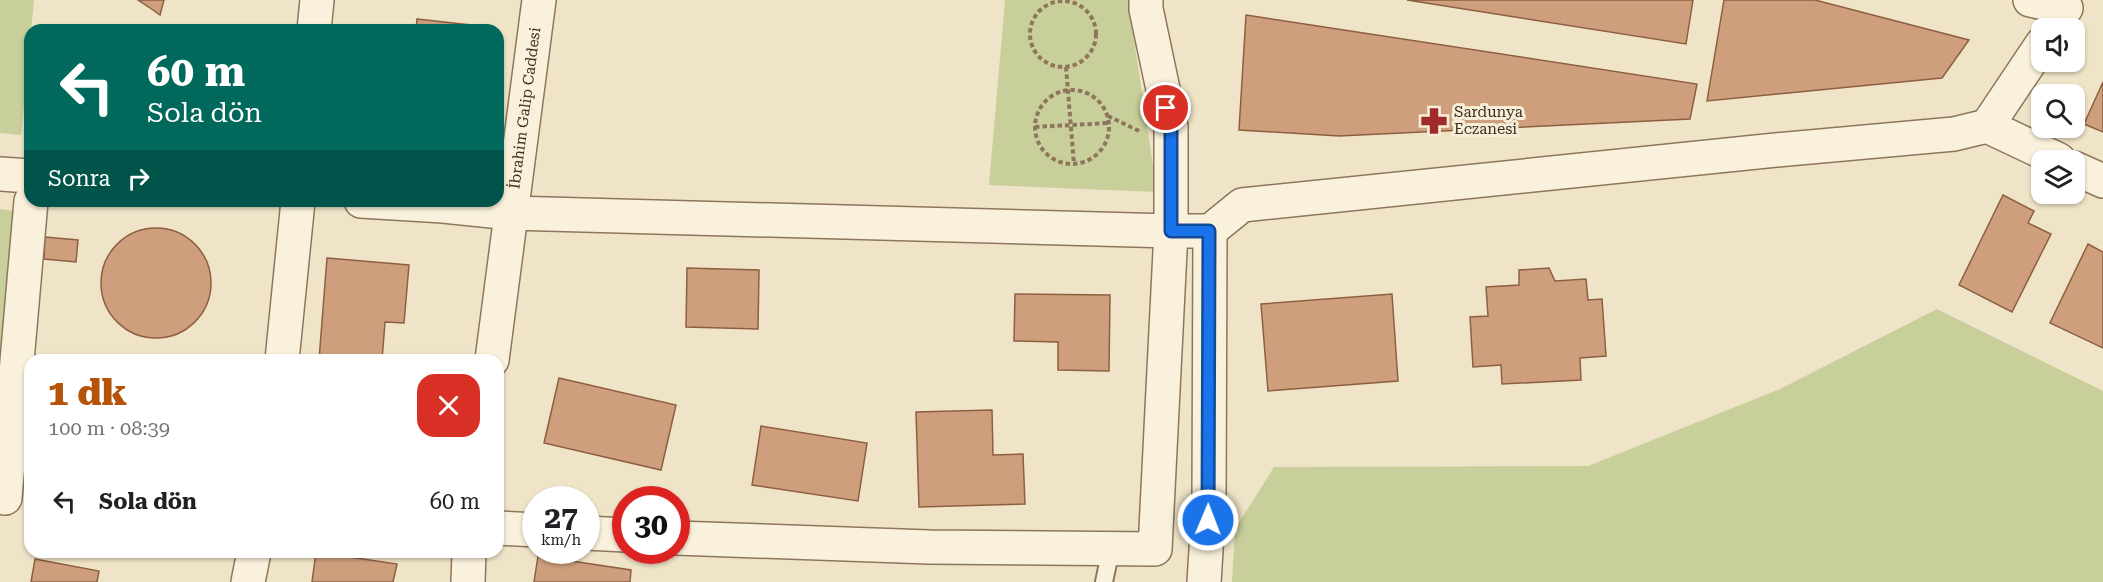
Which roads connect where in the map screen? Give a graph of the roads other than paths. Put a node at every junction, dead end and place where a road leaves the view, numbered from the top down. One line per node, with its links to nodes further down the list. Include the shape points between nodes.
1 (317, 0): 6 (street)
2 (539, 0): 17 (street, İbrahim Galip Caddesi)
3 (1146, 0): 18 (street, via 1171,128)
4 (2030, 0): 5 (street)
5 (2063, 12)
6 (315, 24)
7 (2031, 60): 8 (street)
8 (1987, 126): 9 (street); 19 (street, via 1954,134 1242,205)
9 (2038, 150)
10 (2085, 173): 13 (street)
11 (0, 174): 12 (street)
12 (24, 176)
13 (2103, 181)
14 (30, 207): 22 (street)
15 (296, 207): 20 (street)
16 (453, 207): 17 (street)
17 (512, 213): 18 (street); 21 (street, İbrahim Galip Caddesi)
18 (1171, 231): 19 (street); 27 (street)
19 (1209, 231): 30 (street)
20 (283, 354)
21 (493, 354)
22 (5, 498)
23 (504, 528): 24 (street)
24 (522, 529)
25 (690, 538): 26 (street)
26 (1111, 549): 27 (street); 33 (lane)
27 (1155, 549): 30 (street)
28 (253, 558): 31 (street)
29 (470, 558): 32 (street)
30 (1205, 568)
31 (248, 582)
32 (468, 582)
33 (1104, 582)

